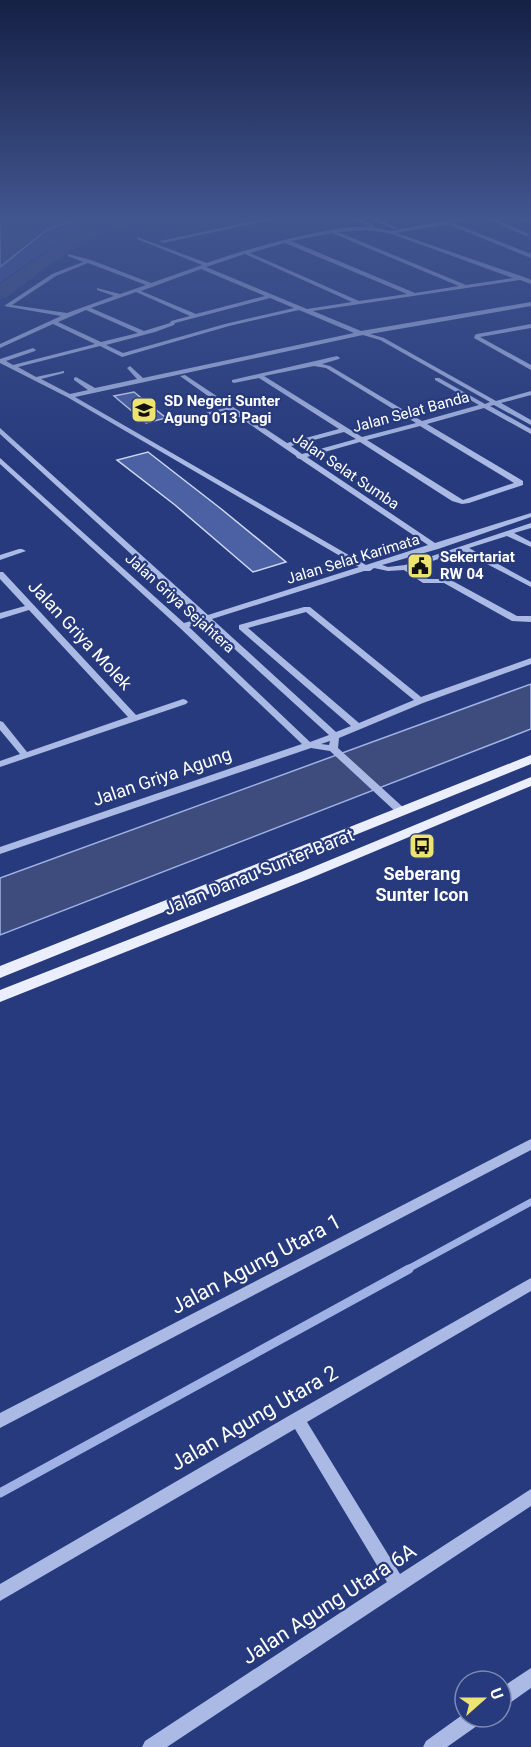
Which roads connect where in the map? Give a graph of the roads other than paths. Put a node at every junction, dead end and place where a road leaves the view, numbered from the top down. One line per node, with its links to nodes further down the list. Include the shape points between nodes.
1 (17, 300): 12 (street, via 7,306)
2 (109, 300): 10 (street)
3 (157, 300): 13 (street)
4 (257, 300): 13 (street)
5 (278, 300): 11 (street)
6 (351, 300): 8 (street)
7 (381, 300): 8 (street)
8 (359, 303): 11 (street)
9 (531, 304): 17 (street)
10 (86, 308): 12 (street); 16 (street)
11 (302, 310): 17 (street); 20 (street, via 124,354)
12 (68, 315): 14 (street)
13 (196, 316): 16 (street)
14 (52, 321): 19 (street); 20 (street)
15 (531, 326): 28 (street, via 477,336)
16 (143, 333): 20 (street)
17 (364, 333): 33 (street); 39 (street, via 382,339); 40 (street)
18 (0, 334): 19 (street)
19 (16, 338): 21 (street)
20 (102, 344): 26 (street)
21 (0, 346)
22 (33, 350): 24 (street)
23 (337, 358): 25 (street)
24 (0, 361): 26 (street)
25 (314, 364): 30 (street); 43 (street, via 328,367)
26 (12, 367): 31 (street)
27 (130, 368): 33 (street)
28 (531, 368)
29 (183, 376): 41 (street, Jalan Selat Sumba)
30 (260, 376): 34 (street); 46 (street)
31 (36, 379): 35 (street); 35 (street, via 65,374)
32 (76, 379): 36 (street)
33 (141, 380): 36 (street)
34 (234, 381)
35 (43, 383): 38 (street)
36 (93, 390): 38 (street)
37 (531, 393): 39 (street, Jalan Selat Banda)
38 (69, 396): 60 (street)
39 (495, 403): 40 (street, Jalan Selat Banda); 44 (street)
40 (484, 406): 43 (street, Jalan Selat Banda); 47 (street)
41 (231, 408): 42 (street); 49 (street, Jalan Selat Sumba)
42 (196, 417)
43 (420, 423): 48 (street, Jalan Selat Banda); 48 (street, via 520,483 462,502)
44 (531, 423)
45 (0, 430): 66 (street, Jalan Griya Sejahtera)
46 (343, 430): 48 (street); 49 (street)
47 (531, 432)
48 (360, 440): 50 (street, Jalan Selat Banda)
49 (284, 446): 50 (street, Jalan Selat Sumba)
50 (299, 457): 56 (street, Jalan Selat Sumba)
51 (0, 460): 68 (street, Jalan Griya Sejahtera)
52 (531, 515): 56 (street, Jalan Selat Karimata)
53 (531, 525): 54 (street)
54 (508, 533): 55 (street); 57 (street)
55 (531, 544)
56 (435, 547): 60 (street, Jalan Selat Karimata)
57 (463, 548): 61 (street); 63 (street)
58 (22, 551): 59 (street)
59 (0, 558)
60 (371, 567): 61 (street); 66 (street, Jalan Selat Karimata)
61 (406, 567): 67 (street, via 426,581 446,581 515,620)
62 (0, 574): 64 (street, Jalan Griya Molek)
63 (531, 585)
64 (31, 607): 65 (street); 72 (street, Jalan Griya Molek)
65 (0, 616)
66 (206, 619): 68 (street, Jalan Selat Karimata); 75 (street, Jalan Griya Sejahtera)
67 (531, 620)
68 (183, 626): 76 (street, Jalan Griya Sejahtera)
69 (531, 661): 70 (street)
70 (420, 701): 74 (street); 74 (street, via 307,609 242,627)
71 (183, 702): 72 (street)
72 (135, 719): 78 (street)
73 (0, 724): 78 (street)
74 (358, 727): 75 (street)
75 (334, 736): 76 (street, Jalan Griya Agung); 77 (street)
76 (308, 744): 77 (street); 83 (street, Jalan Griya Agung)
77 (336, 751): 82 (street)
78 (26, 756): 80 (street)
79 (531, 759): 82 (main road, Jalan Danau Sunter Barat)
80 (0, 765)
81 (531, 781): 85 (main road, Jalan Danau Sunter Barat)
82 (401, 811): 84 (main road, Jalan Danau Sunter Barat)
83 (0, 851)
84 (0, 972)
85 (0, 996)
86 (531, 1144): 89 (street, Jalan Agung Utara 1)
87 (531, 1284): 88 (street, Jalan Agung Utara 2)
88 (297, 1419): 91 (street); 92 (street, Jalan Agung Utara 2)
89 (0, 1421)
90 (531, 1497): 91 (street, Jalan Agung Utara 6A)
91 (398, 1586): 96 (street, Jalan Agung Utara 6A)
92 (0, 1593)
93 (531, 1677): 94 (street)
94 (513, 1690)
95 (458, 1729): 97 (street)
96 (151, 1747)
97 (432, 1747)

